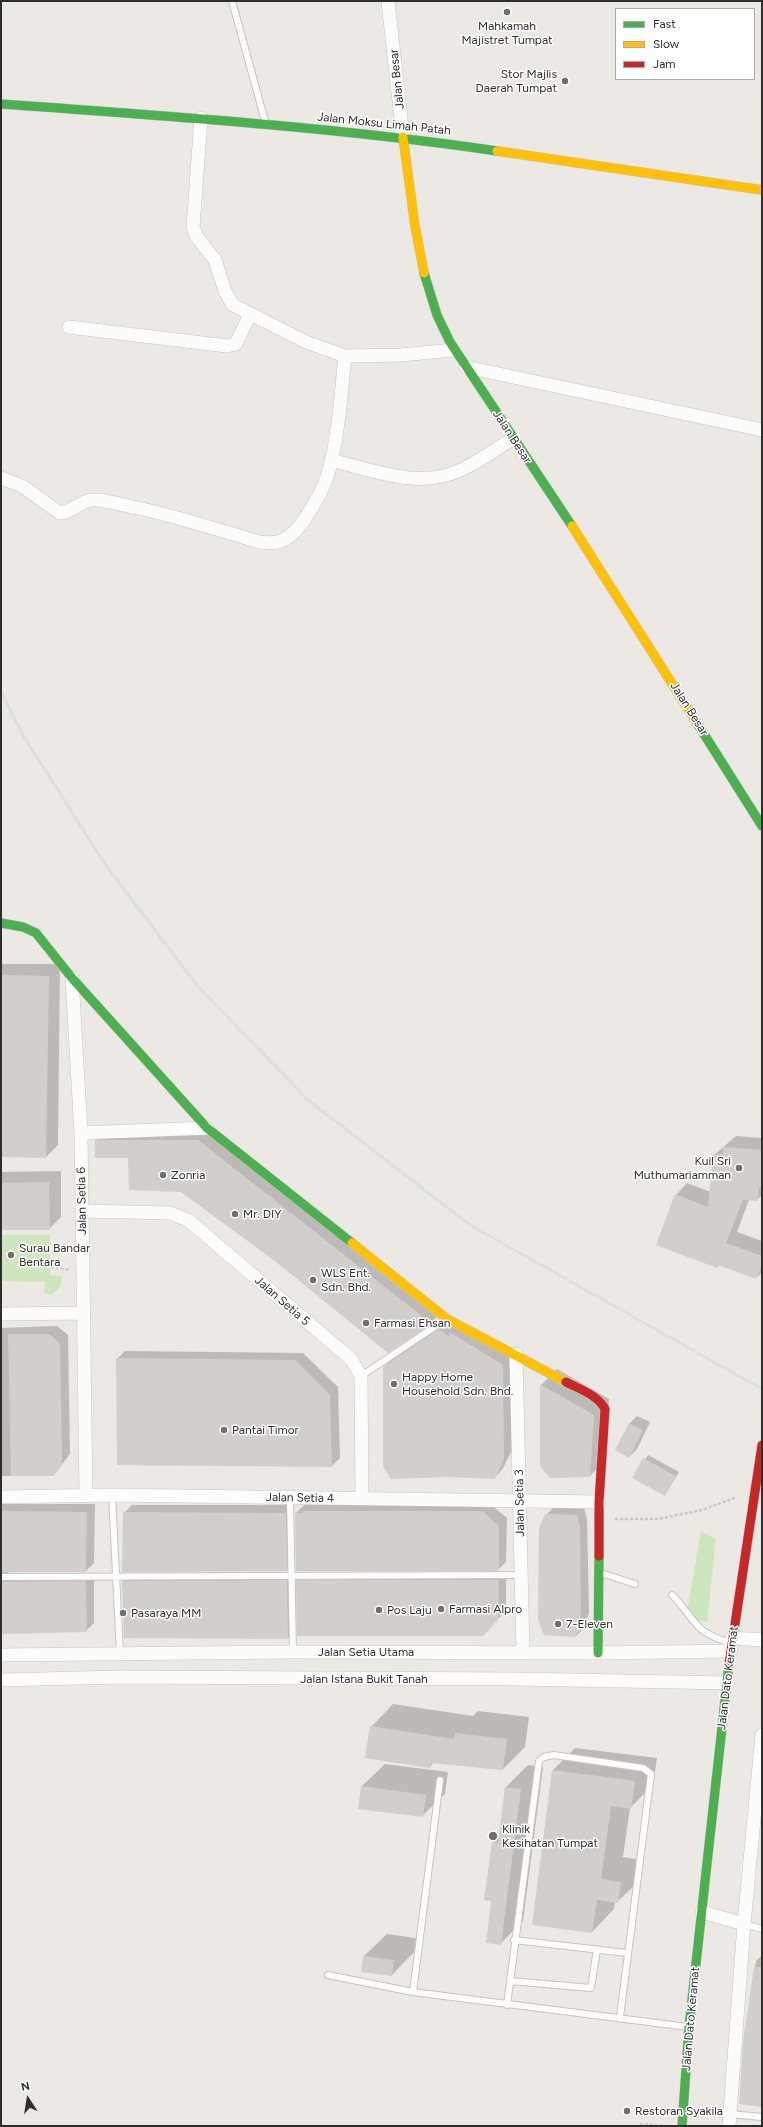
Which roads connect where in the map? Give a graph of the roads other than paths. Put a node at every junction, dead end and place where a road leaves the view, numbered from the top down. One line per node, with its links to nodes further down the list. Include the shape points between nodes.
1 (232, 1): 5 (lane)
2 (388, 1): 6 (street, Jalan Besar)
3 (1, 104): 4 (street, Jalan Moksu Limah Patah)
4 (201, 118): 5 (street, Jalan Moksu Limah Patah); 8 (street, via 194,232 215,260 229,299)
5 (266, 124): 6 (street, Jalan Moksu Limah Patah)
6 (403, 137): 7 (street, Jalan Moksu Limah Patah); 10 (street, Jalan Besar, via 424,276)
7 (762, 190)
8 (250, 314): 9 (street, via 236,344 227,346); 11 (street, via 306,342)
9 (69, 327)
10 (453, 350): 11 (street, via 401,355); 12 (street, Jalan Besar)
11 (345, 356): 15 (street)
12 (466, 367): 13 (street); 14 (street, Jalan Besar)
13 (762, 430)
14 (512, 439): 15 (street, via 463,469 426,480 403,478); 17 (street, Jalan Besar, via 618,596)
15 (331, 460): 16 (street, via 326,482 303,523 282,541 275,543 260,542 168,515 104,501 90,500 66,513 60,513 22,486)
16 (1, 478)
17 (762, 826)
18 (1, 923): 19 (street, via 36,932)
19 (72, 978): 20 (street); 21 (street, Jalan Setia 6)
20 (207, 1128): 21 (street); 25 (street)
21 (80, 1133): 22 (street, Jalan Setia 6)
22 (82, 1211): 23 (street, Jalan Setia 6); 27 (street, Jalan Setia 5, via 170,1213 188,1220 351,1360)
23 (83, 1312): 24 (street); 29 (street, Jalan Setia 6)
24 (1, 1314)
25 (447, 1319): 26 (street); 27 (lane)
26 (516, 1354): 34 (street, Jalan Setia 3); 35 (street, via 591,1395 603,1405 605,1409)
27 (361, 1376): 33 (street)
28 (762, 1445): 44 (street, Jalan Dato Keramat)
29 (86, 1495): 30 (street, Jalan Setia 4); 32 (street, Jalan Setia 4)
30 (112, 1495): 31 (street, Jalan Setia 4); 40 (lane)
31 (290, 1497): 33 (street, Jalan Setia 4); 37 (lane)
32 (1, 1498)
33 (362, 1498): 34 (street, Jalan Setia 4)
34 (520, 1500): 35 (street, Jalan Setia 4); 38 (street, Jalan Setia 3)
35 (598, 1502): 36 (street)
36 (598, 1572): 41 (lane); 48 (street)
37 (292, 1575): 38 (lane); 40 (lane); 45 (lane)
38 (521, 1575): 46 (street, Jalan Setia 3)
39 (1, 1576): 40 (lane)
40 (117, 1576): 47 (lane)
41 (635, 1584)
42 (672, 1595): 44 (lane, via 684,1606 700,1629)
43 (762, 1640): 44 (street, Jalan Setia Utama)
44 (732, 1644): 48 (street, Jalan Setia Utama); 51 (street, Jalan Dato Keramat)
45 (293, 1652): 46 (street, Jalan Setia Utama); 47 (street, Jalan Setia Utama)
46 (523, 1652): 48 (street, Jalan Setia Utama)
47 (120, 1654): 49 (street, Jalan Setia Utama)
48 (598, 1654)
49 (1, 1655)
50 (1, 1680): 51 (street, Jalan Istana Bukit Tanah, via 126,1677)
51 (728, 1683): 55 (street, Jalan Dato Keramat)
52 (762, 1735): 54 (street)
53 (440, 1780): 63 (lane)
54 (760, 1787): 56 (street)
55 (702, 1912): 56 (street); 66 (street, Jalan Dato Keramat)
56 (744, 1924): 57 (lane); 68 (street)
57 (762, 1929)
58 (514, 1940): 59 (lane); 60 (lane, via 539,1760 554,1755 643,1768 651,1774); 62 (lane)
59 (597, 1949): 60 (lane); 62 (lane, via 591,1988)
60 (627, 1953): 65 (lane)
61 (328, 1975): 63 (lane)
62 (510, 1981): 64 (lane)
63 (413, 1992): 64 (lane)
64 (507, 2005): 65 (lane)
65 (620, 2017): 66 (lane)
66 (689, 2027): 69 (street, Jalan Dato Keramat)
67 (762, 2117): 68 (lane)
68 (729, 2120)
69 (682, 2126)

